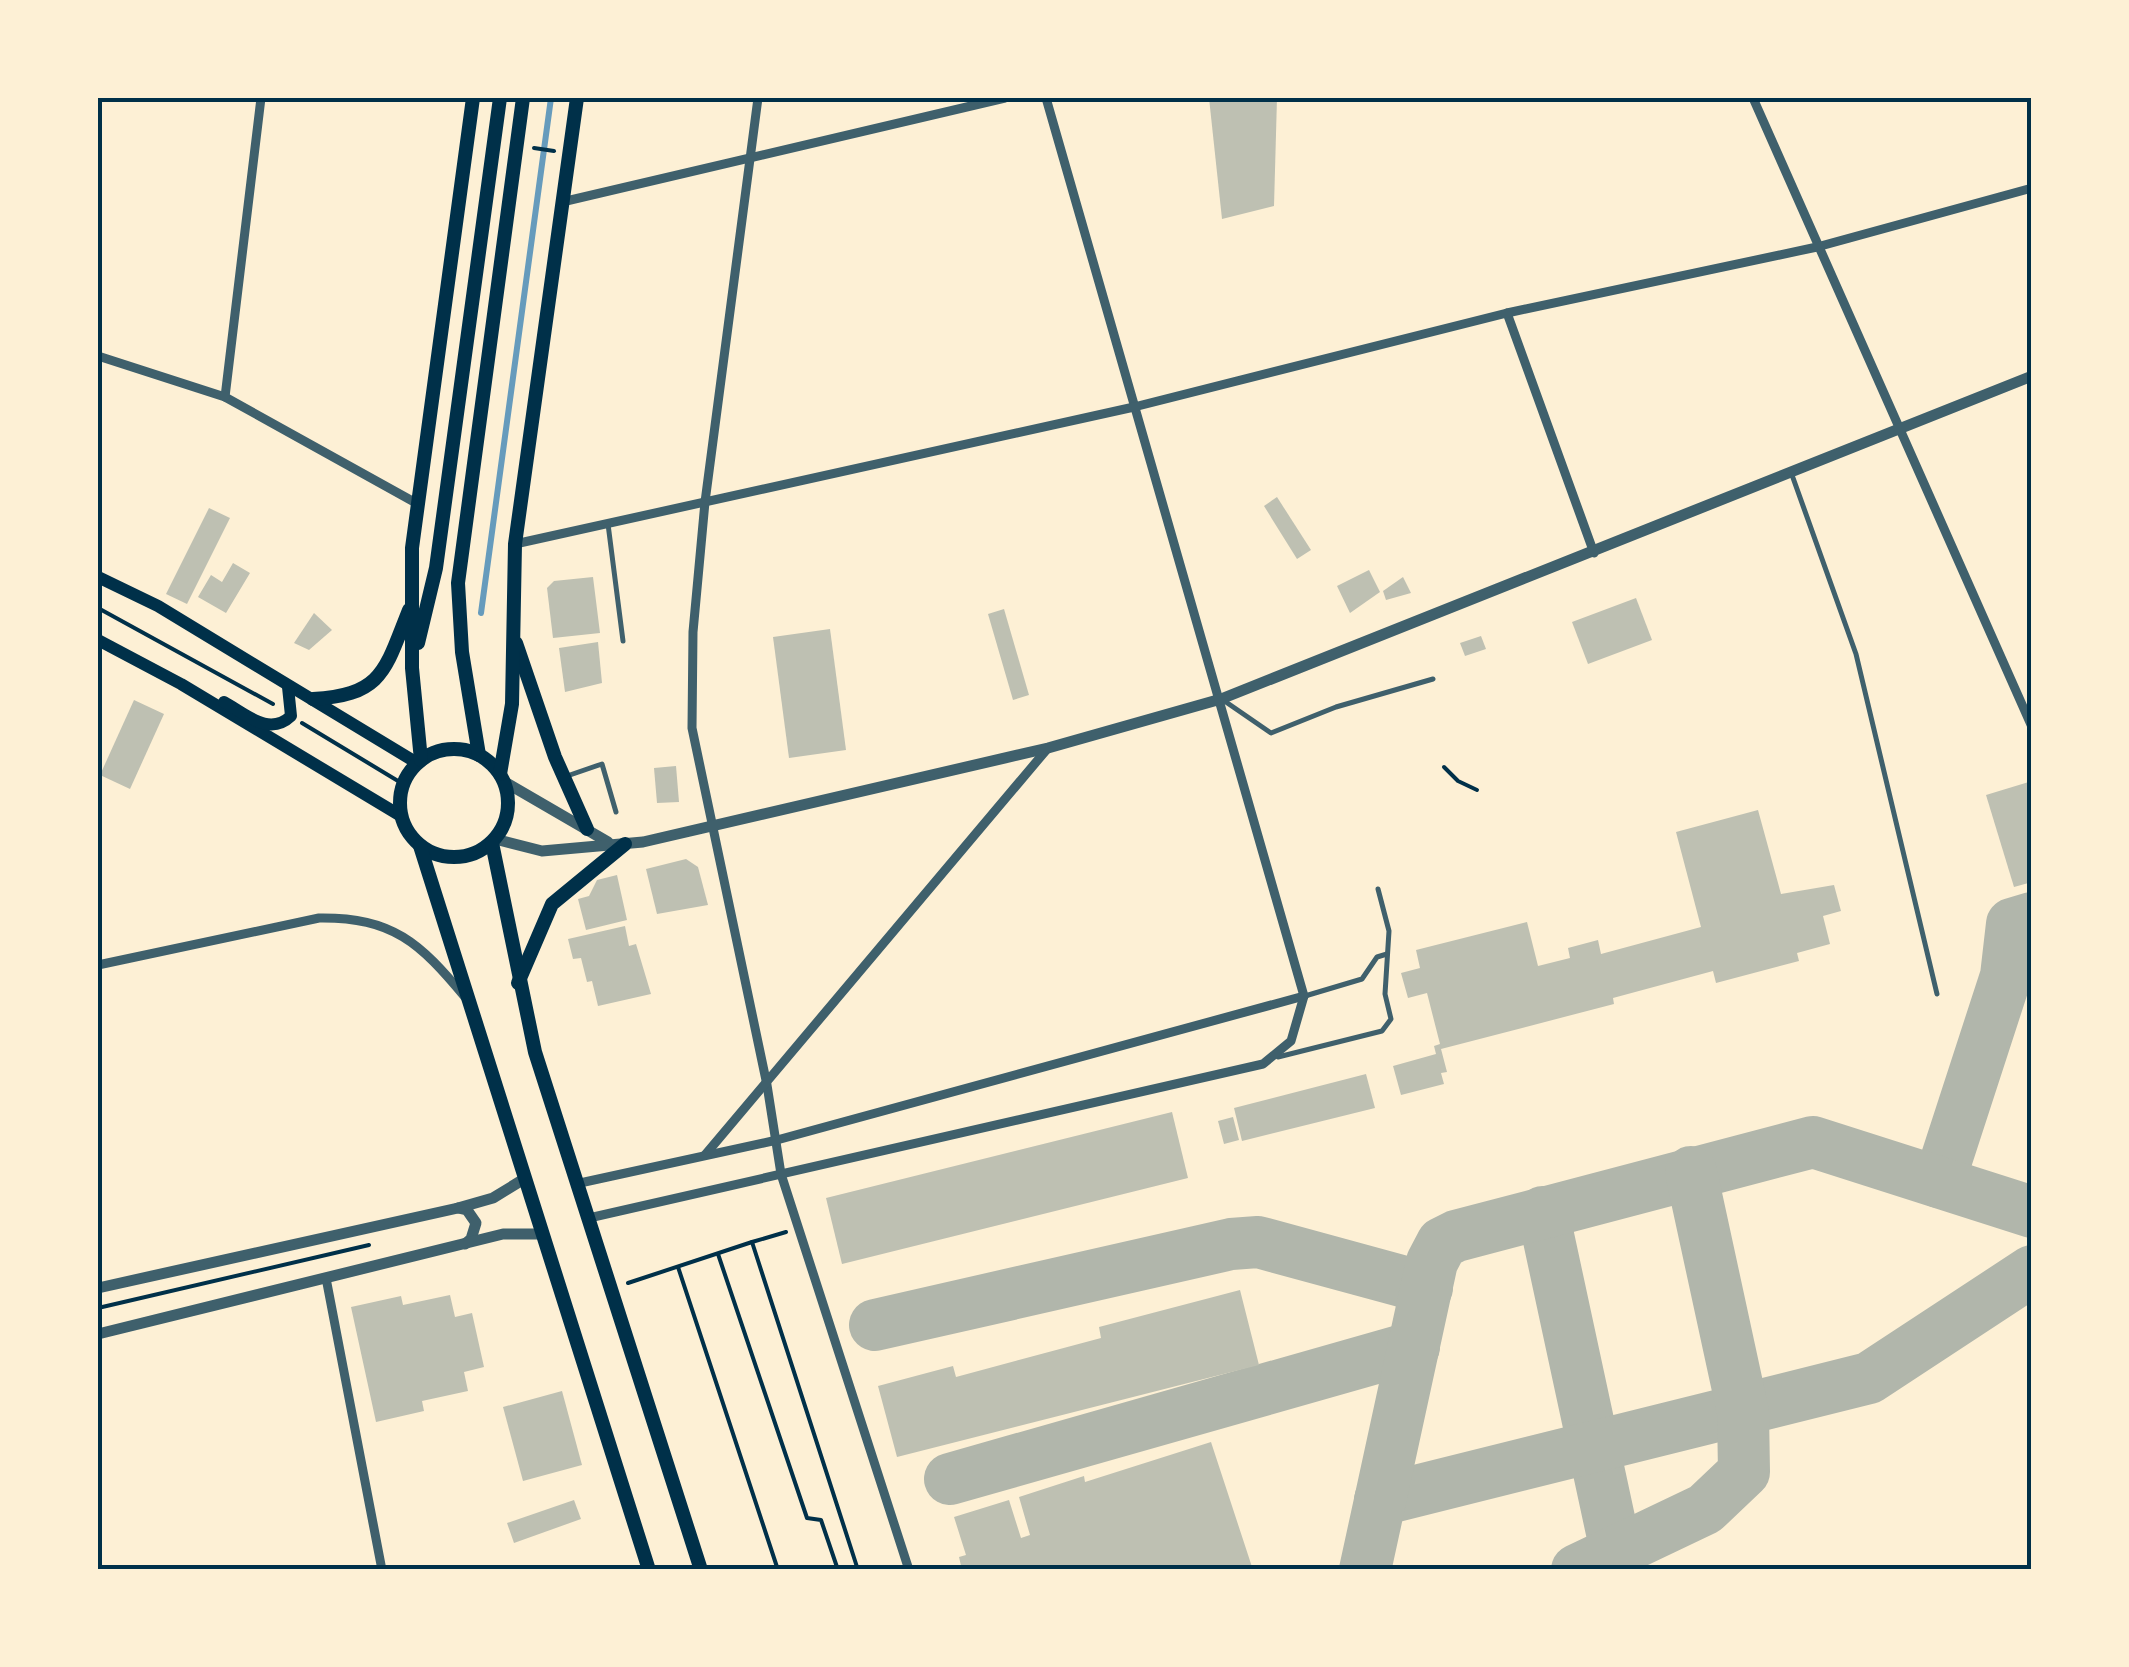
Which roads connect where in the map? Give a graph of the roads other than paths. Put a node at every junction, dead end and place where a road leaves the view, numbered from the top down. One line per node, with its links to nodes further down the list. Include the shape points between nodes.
1 (261, 98): 17 (street)
2 (473, 98): 22 (main road)
3 (500, 98): 31 (main road, via 436,568)
4 (523, 98): 39 (main road, via 458,584)
5 (576, 98): 12 (main road)
6 (758, 98): 10 (street)
7 (1006, 98): 10 (street)
8 (1046, 98): 18 (street)
9 (1753, 98): 13 (street)
10 (749, 157): 12 (street); 21 (street)
11 (2032, 188): 13 (street)
12 (562, 202): 24 (main road)
13 (1817, 247): 14 (street); 19 (street)
14 (1507, 313): 18 (street); 25 (street)
15 (98, 356): 17 (street)
16 (2032, 376): 19 (street)
17 (225, 397): 22 (street)
18 (1134, 407): 21 (street); 35 (street)
19 (1900, 428): 20 (street); 37 (street)
20 (1791, 472): 25 (street); 54 (lane, via 1852,639)
21 (705, 502): 23 (street); 45 (street, via 692,728)
22 (416, 503): 27 (main road)
23 (608, 524): 24 (street); 30 (lane)
24 (514, 544): 28 (main road)
25 (1594, 553): 35 (street)
26 (98, 578): 34 (main road, via 158,606)
27 (412, 605): 31 (main road); 36 (main road, via 380,677 348,697)
28 (512, 627): 41 (main road); 42 (main road, via 512,704)
29 (98, 640): 33 (main road)
30 (623, 641)
31 (412, 668): 40 (main road)
32 (1433, 679): 35 (lane, via 1270,733)
33 (181, 684): 34 (main road, via 269,727 291,716); 44 (main road)
34 (288, 686): 36 (main road)
35 (1221, 698): 38 (street); 55 (street)
36 (313, 699): 40 (main road)
37 (2032, 727)
38 (1048, 748): 45 (street); 58 (street)
39 (479, 755): 40 (main road, via 450,748); 42 (main road)
40 (419, 761): 44 (main road, via 403,784)
41 (564, 777): 43 (lane, via 602,764); 46 (main road)
42 (502, 778): 46 (street); 47 (main road, via 508,811)
43 (616, 812)
44 (401, 816): 49 (main road)
45 (711, 825): 48 (street); 58 (street)
46 (587, 829): 48 (street)
47 (493, 841): 48 (street, via 542,851); 49 (main road, via 456,858); 53 (main road)
48 (616, 843): 53 (main road, via 552,904)
49 (420, 846): 56 (main road)
50 (1378, 889): 51 (lane, via 1389,931)
51 (1387, 954): 55 (lane, via 1362,979); 57 (lane, via 1391,1019 1382,1031)
52 (98, 965): 56 (street, via 319,918 351,918 409,938)
53 (518, 984): 63 (main road)
54 (1937, 994)
55 (1304, 996): 57 (street, via 1291,1041); 59 (street)
56 (466, 998): 62 (main road)
57 (1278, 1056): 61 (street)
58 (768, 1084): 59 (street); 60 (street)
59 (778, 1140): 60 (street); 61 (street)
60 (704, 1156): 63 (street)
61 (781, 1174): 65 (street); 74 (street)
62 (524, 1179): 64 (street); 66 (main road)
63 (580, 1184): 65 (main road)
64 (458, 1208): 67 (street, via 476,1223); 69 (street)
65 (589, 1218): 73 (main road)
66 (541, 1234): 67 (street); 72 (main road)
67 (464, 1244): 68 (street)
68 (326, 1278): 70 (street); 71 (street)
69 (98, 1288)
70 (98, 1334)
71 (382, 1570)
72 (649, 1570)
73 (701, 1570)
74 (909, 1570)

